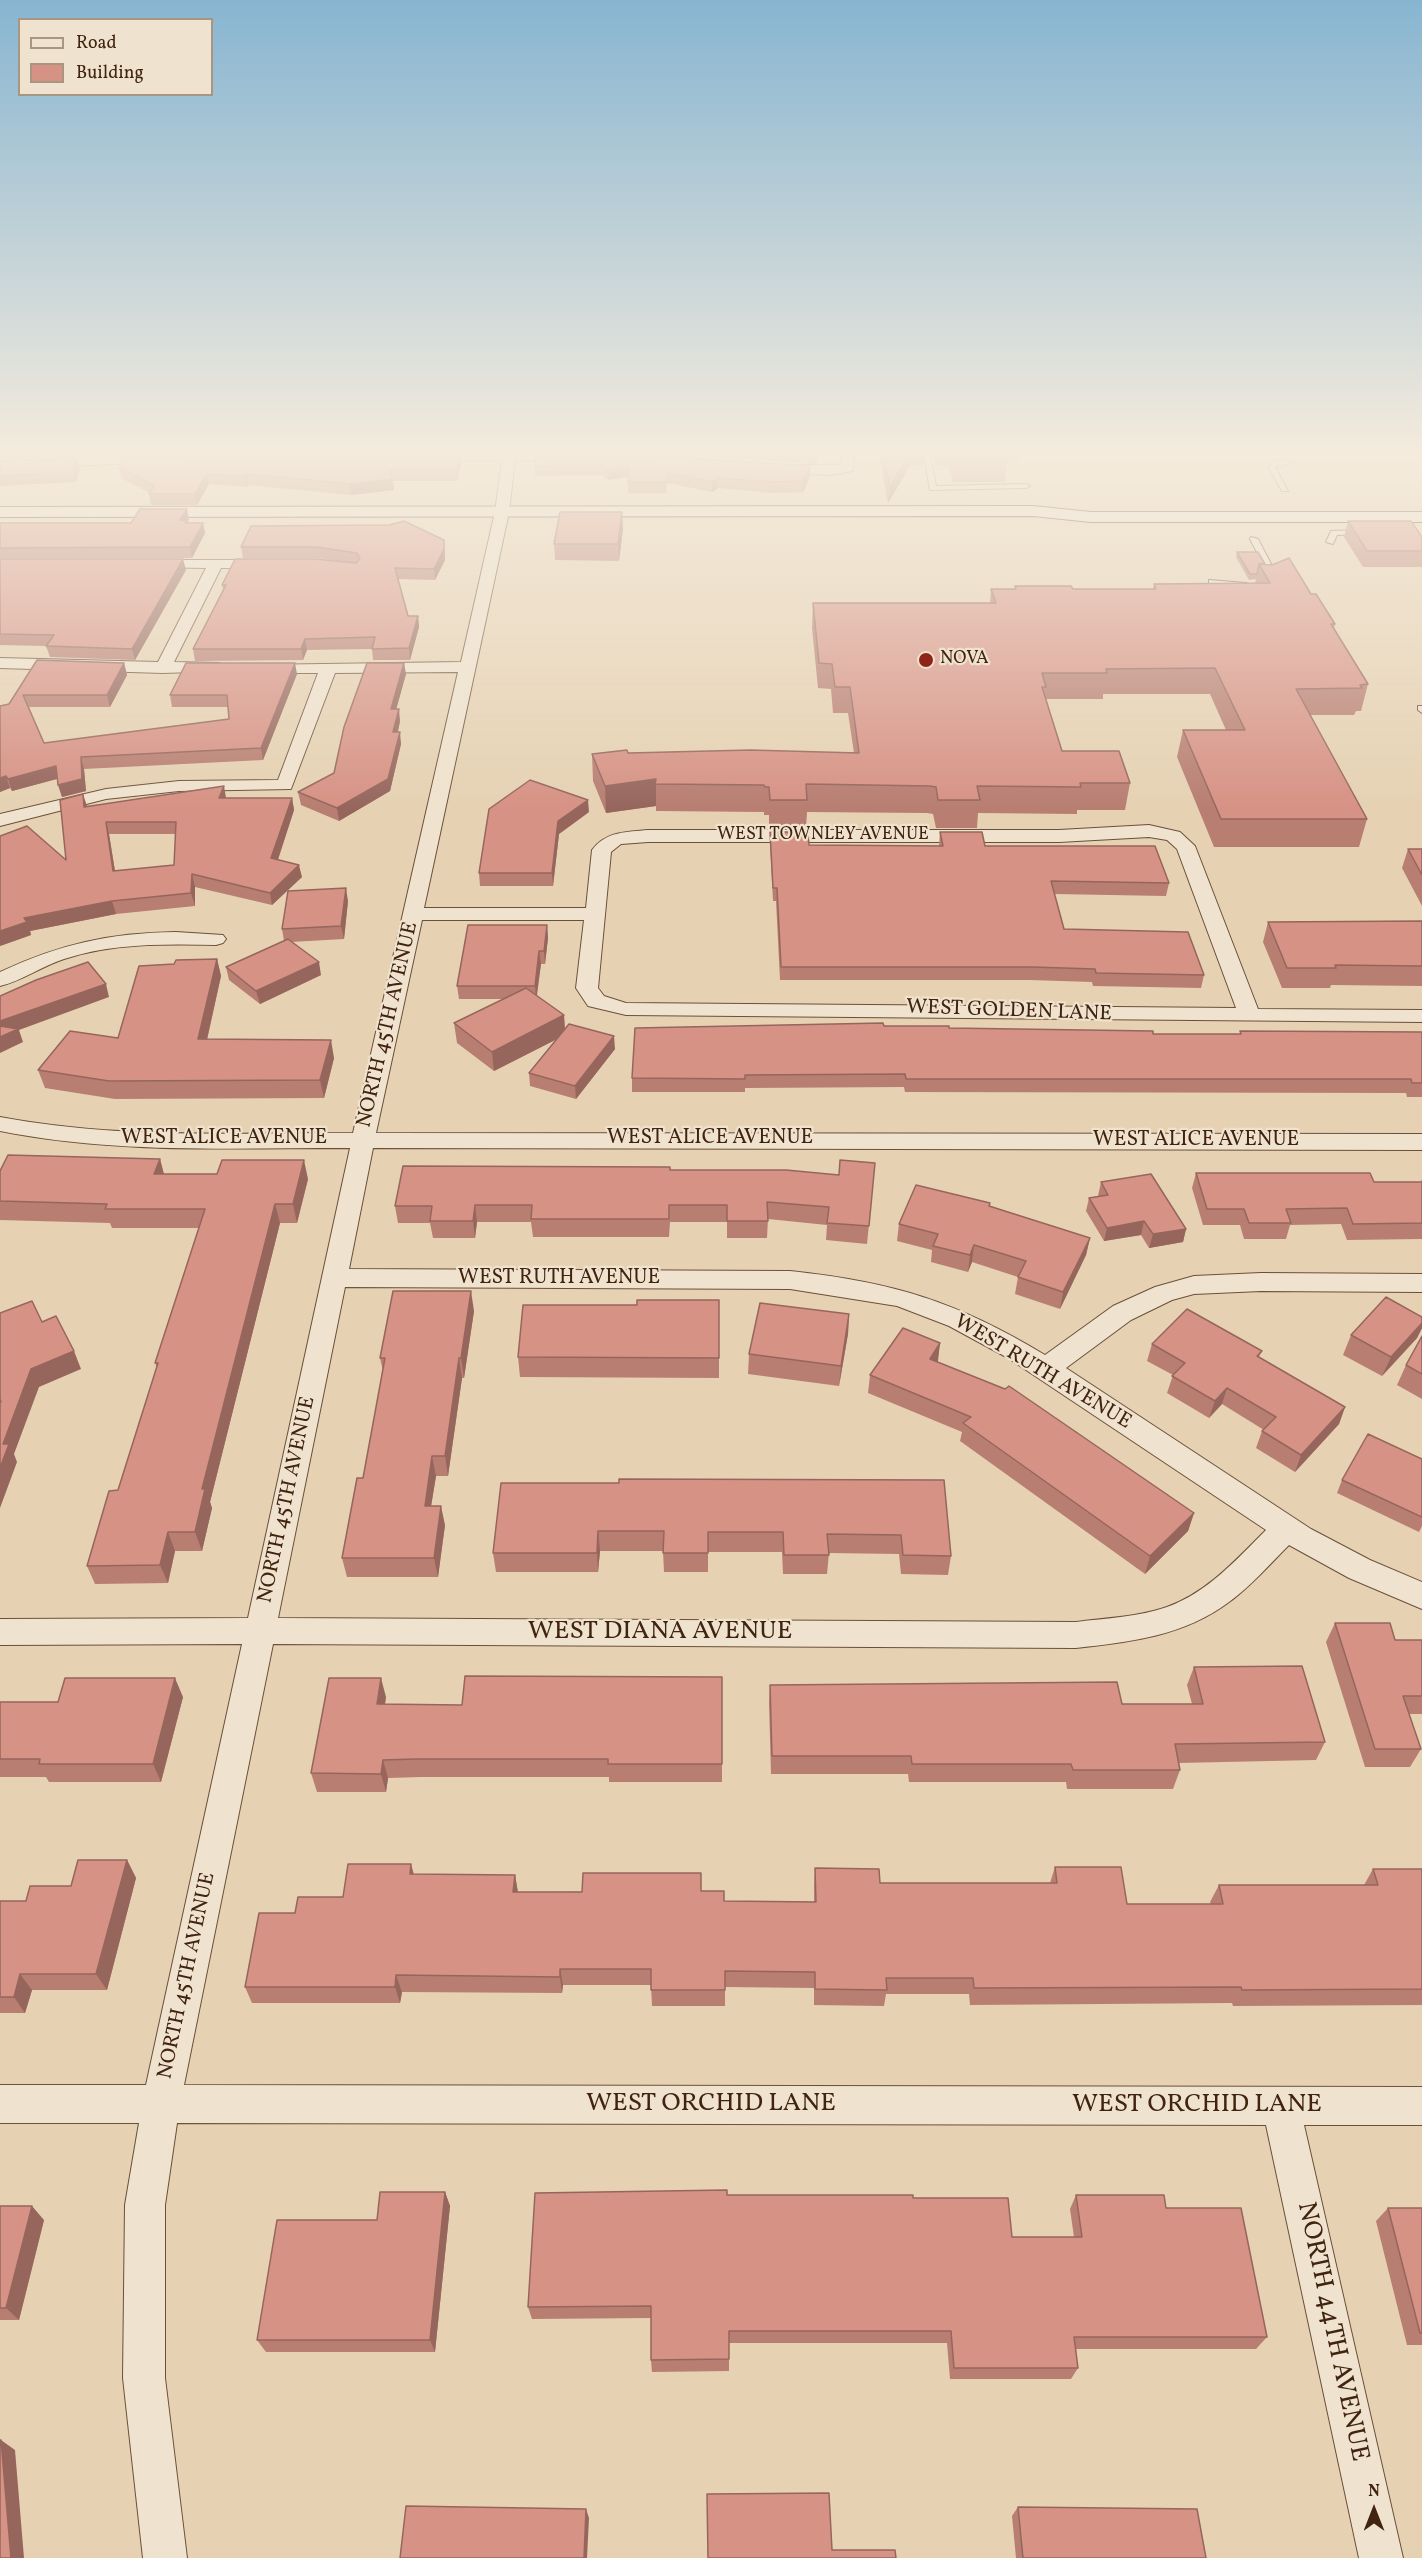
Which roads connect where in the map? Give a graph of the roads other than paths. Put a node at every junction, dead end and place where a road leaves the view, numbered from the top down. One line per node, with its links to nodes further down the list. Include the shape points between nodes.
1 (213, 569): 8 (street)
2 (489, 569): 10 (street, NORTH 45TH AVENUE)
3 (1272, 569): 6 (lane, via 1277,581)
4 (1212, 582): 5 (lane)
5 (1256, 585)
6 (1266, 585)
7 (0, 663): 8 (street)
8 (163, 668): 9 (street)
9 (328, 668): 10 (street); 11 (street, via 285,785 179,786 106,794)
10 (468, 668): 12 (street, NORTH 45TH AVENUE)
11 (0, 820)
12 (413, 915): 13 (street); 19 (street, NORTH 45TH AVENUE)
13 (597, 915): 16 (street, WEST GOLDEN LANE, via 587,988 596,1001 626,1009 836,1008); 16 (street, WEST TOWNLEY AVENUE, via 602,850 616,838 1059,836 1149,831 1173,836 1186,846)
14 (216, 939): 15 (street, via 173,937 86,947)
15 (0, 980)
16 (1250, 1016): 17 (street, WEST GOLDEN LANE)
17 (1422, 1016)
18 (0, 1124): 19 (street, WEST ALICE AVENUE, via 96,1139)
19 (363, 1140): 20 (street, WEST ALICE AVENUE); 21 (street, NORTH 45TH AVENUE)
20 (1422, 1142)
21 (334, 1278): 23 (street, WEST RUTH AVENUE, via 790,1280 855,1287 957,1318); 26 (street, NORTH 45TH AVENUE)
22 (1422, 1283): 23 (street, via 1194,1285 1164,1293 1122,1313)
23 (1046, 1369): 24 (street, WEST RUTH AVENUE)
24 (1286, 1529): 25 (street, WEST RUTH AVENUE, via 1376,1579); 26 (street, WEST DIANA AVENUE, via 1229,1584 1192,1610 1140,1627 1076,1635)
25 (1422, 1596)
26 (261, 1631): 27 (street, WEST DIANA AVENUE); 29 (street, NORTH 45TH AVENUE)
27 (0, 1632)
28 (0, 2104): 29 (street, WEST ORCHID LANE)
29 (161, 2104): 30 (street, WEST ORCHID LANE); 32 (street, NORTH 45TH AVENUE, via 145,2205 144,2378)
30 (1281, 2106): 31 (street, WEST ORCHID LANE); 33 (street, NORTH 44TH AVENUE)
31 (1422, 2106)
32 (165, 2558)
33 (1381, 2558)

